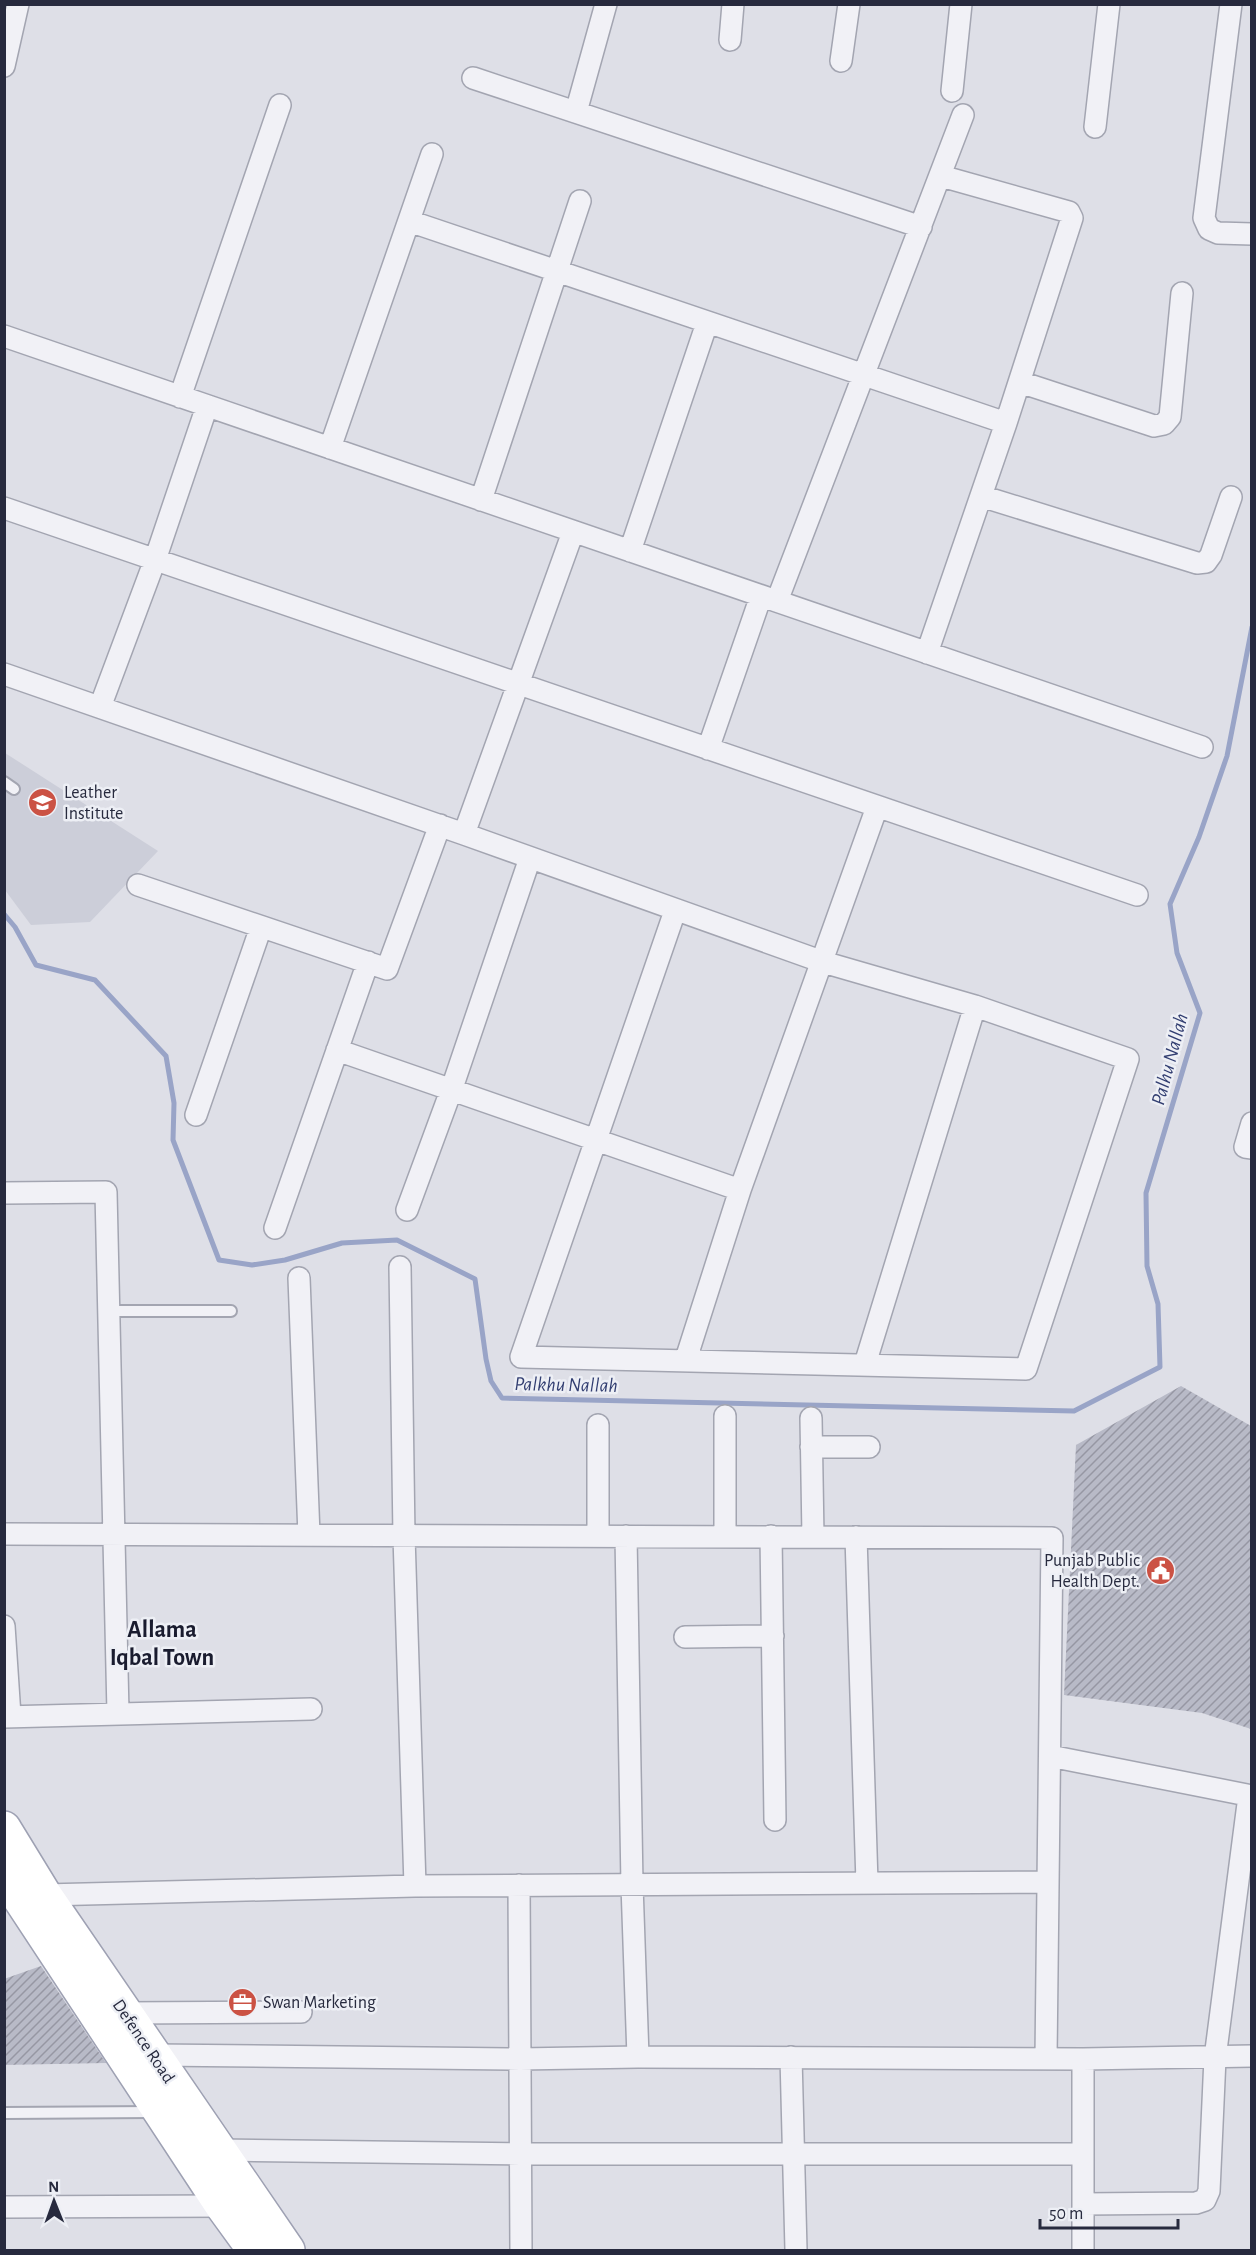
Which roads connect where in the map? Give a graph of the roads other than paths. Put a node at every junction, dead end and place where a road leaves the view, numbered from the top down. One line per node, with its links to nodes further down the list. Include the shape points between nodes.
1 (18, 4): 10 (street)
2 (606, 4): 14 (street)
3 (733, 4): 8 (street)
4 (849, 4): 9 (street)
5 (961, 4): 12 (street)
6 (1109, 4): 16 (street)
7 (1232, 4): 22 (street, via 1204,218 1209,229 1218,233)
8 (730, 40)
9 (841, 62)
10 (4, 66)
11 (473, 78): 14 (street)
12 (952, 91)
13 (280, 105): 29 (street)
14 (576, 112): 21 (street)
15 (963, 115): 18 (street)
16 (1095, 127)
17 (432, 154): 20 (street)
18 (941, 176): 21 (street); 28 (street, via 1069,212 1072,218)
19 (580, 201): 23 (street)
20 (409, 221): 23 (street); 32 (street)
21 (921, 227): 27 (street)
22 (1251, 234)
23 (556, 272): 25 (street); 35 (street)
24 (1182, 293): 28 (street, via 1170,417 1164,424 1154,426)
25 (707, 323): 27 (street); 38 (street)
26 (4, 336): 29 (street)
27 (863, 375): 31 (street); 40 (street)
28 (1020, 382): 31 (street)
29 (180, 397): 30 (street)
30 (207, 406): 32 (street); 39 (street)
31 (1006, 423): 33 (street)
32 (330, 448): 35 (street)
33 (981, 496): 34 (street, via 1197,563 1206,562 1211,555); 41 (street)
34 (1231, 496)
35 (481, 500): 37 (street)
36 (4, 508): 39 (street)
37 (573, 532): 38 (street); 43 (street)
38 (630, 551): 40 (street)
39 (155, 560): 43 (street); 44 (street)
40 (769, 599): 41 (street); 46 (street)
41 (927, 653): 45 (street)
42 (4, 674): 44 (street)
43 (518, 685): 46 (street); 49 (street)
44 (100, 707): 48 (street)
45 (1202, 747)
46 (708, 749): 47 (street)
47 (877, 807): 52 (street); 56 (street)
48 (440, 825): 49 (street); 55 (street, via 387,969)
49 (464, 834): 50 (street)
50 (530, 858): 53 (street); 59 (street)
51 (138, 885): 54 (street)
52 (1137, 895)
53 (675, 911): 56 (street); 62 (street)
54 (261, 927): 55 (street); 60 (street)
55 (368, 962): 58 (street)
56 (823, 962): 57 (street); 64 (street)
57 (975, 1006): 73 (street); 73 (street, via 1128,1059 1026,1369)
58 (337, 1050): 59 (street); 67 (street)
59 (452, 1088): 62 (street); 66 (street)
60 (196, 1115)
61 (1251, 1124): 63 (street, via 1245,1147)
62 (595, 1139): 64 (street); 72 (street, via 520,1357)
63 (1251, 1149)
64 (740, 1190): 72 (street)
65 (4, 1193): 70 (street, via 106,1192)
66 (407, 1210)
67 (275, 1228)
68 (400, 1267): 82 (street)
69 (300, 1278): 81 (street)
70 (108, 1311): 71 (lane); 80 (street)
71 (231, 1311)
72 (686, 1359): 73 (street)
73 (865, 1364)
74 (725, 1416): 86 (street)
75 (812, 1418): 77 (street)
76 (598, 1425): 83 (street)
77 (812, 1447): 78 (street); 87 (street)
78 (869, 1447)
79 (4, 1534): 80 (street)
80 (113, 1535): 81 (street); 93 (street)
81 (309, 1535): 82 (street)
82 (404, 1536): 83 (street); 103 (street)
83 (598, 1536): 84 (street)
84 (626, 1536): 86 (street); 102 (street)
85 (771, 1536): 86 (street); 87 (street); 90 (street)
86 (725, 1537)
87 (813, 1537): 88 (street)
88 (856, 1537): 95 (street, via 1052,1538); 101 (street)
89 (4, 1626): 94 (street)
90 (773, 1636): 91 (street); 97 (street)
91 (685, 1637)
92 (311, 1709): 93 (street)
93 (117, 1713): 94 (street)
94 (7, 1716)
95 (1050, 1756): 96 (street); 100 (street)
96 (1250, 1796): 112 (street)
97 (775, 1820)
98 (4, 1828): 105 (main road, Defence Road)
99 (4, 1875): 107 (main road, Defence Road)
100 (1048, 1882): 101 (street); 111 (street)
101 (867, 1883): 102 (street)
102 (632, 1885): 104 (street); 108 (street)
103 (415, 1886): 104 (street); 105 (street)
104 (519, 1886): 113 (street)
105 (45, 1895): 107 (main road, Defence Road)
106 (301, 2012): 107 (street)
107 (135, 2038): 113 (street); 115 (main road, Defence Road); 117 (main road, Defence Road)
108 (638, 2056): 110 (street); 113 (street)
109 (1251, 2056): 112 (street)
110 (791, 2057): 111 (street); 119 (street)
111 (1047, 2058): 114 (street)
112 (1215, 2058): 114 (street); 121 (street, via 1209,2191 1204,2200)
113 (520, 2059): 118 (street)
114 (1083, 2059): 120 (street)
115 (160, 2112): 116 (lane); 122 (main road, Defence Road)
116 (4, 2113)
117 (218, 2150): 118 (street); 125 (main road, Defence Road)
118 (520, 2154): 119 (street); 126 (street)
119 (793, 2154): 120 (street); 127 (street)
120 (1083, 2154): 121 (street)
121 (1083, 2204): 128 (street)
122 (222, 2206): 123 (street); 124 (main road, Defence Road)
123 (4, 2207)
124 (254, 2250)
125 (288, 2250)
126 (521, 2250)
127 (796, 2250)
128 (1083, 2250)

